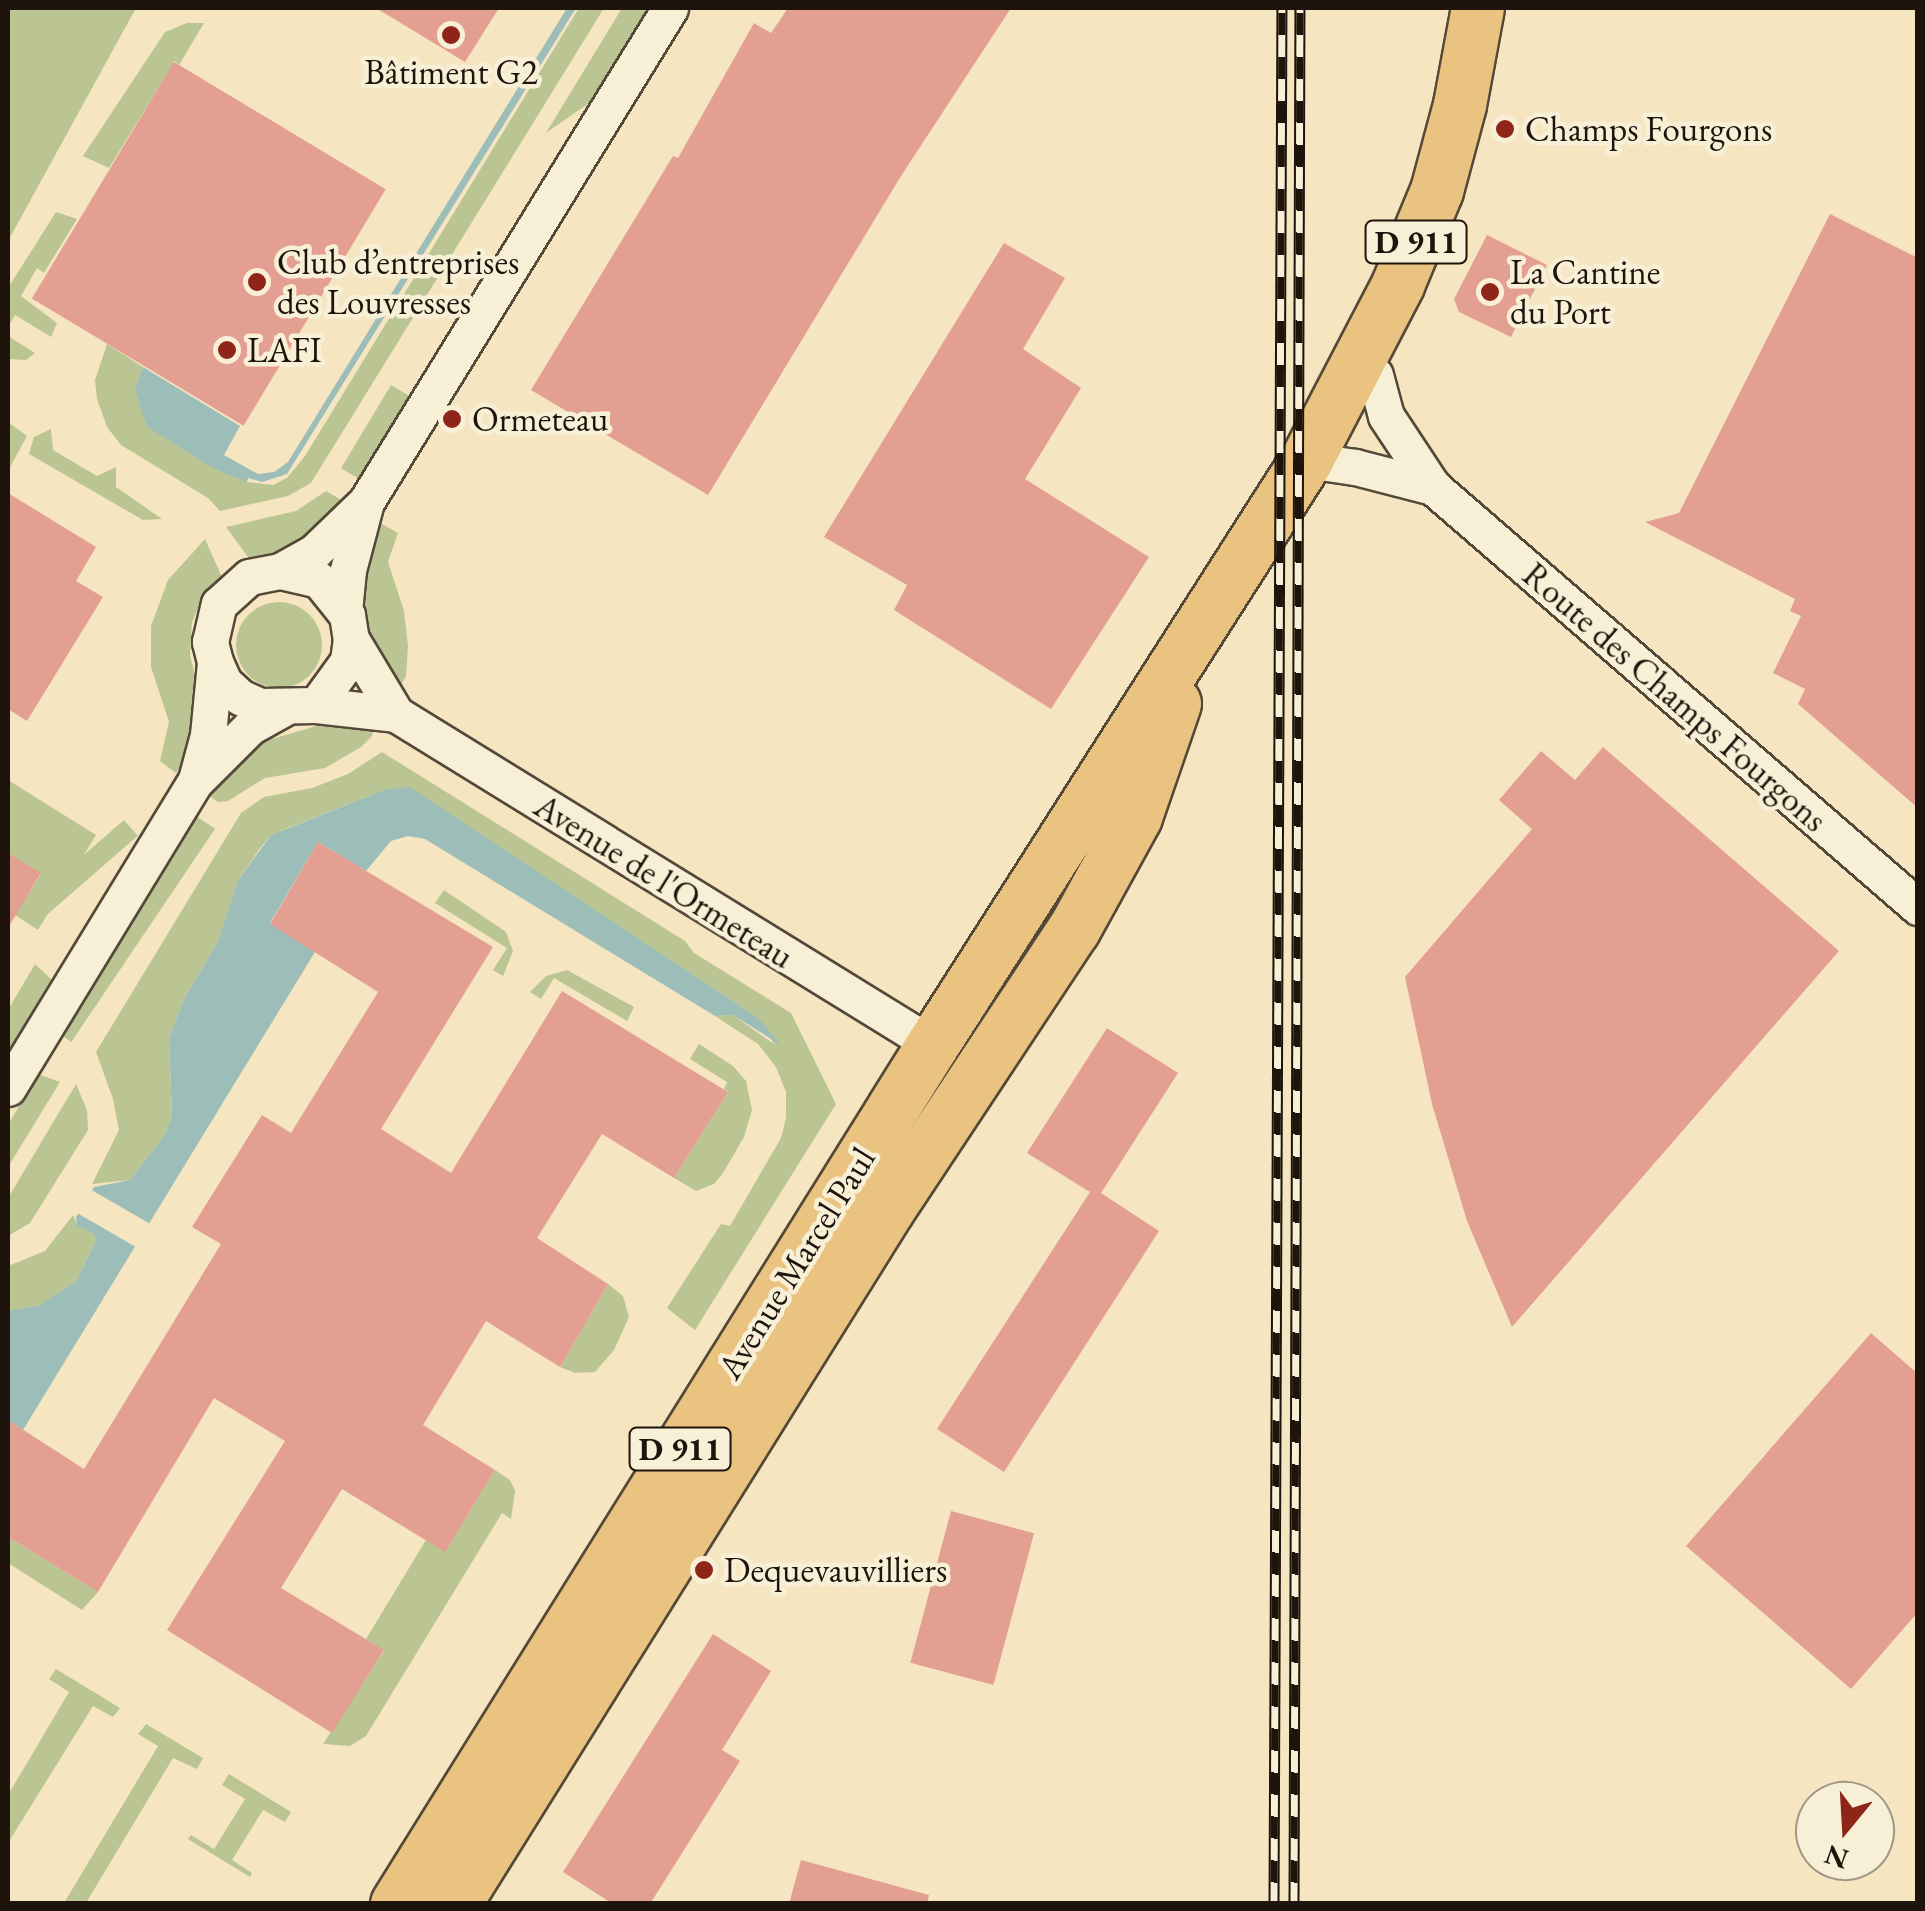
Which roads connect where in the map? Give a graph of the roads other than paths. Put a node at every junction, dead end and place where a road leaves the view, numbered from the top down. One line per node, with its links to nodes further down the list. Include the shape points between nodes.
1 (670, 8): 7 (street)
2 (1478, 8): 5 (main road, Avenue Marcel Paul / D 911, via 1437,192 1398,284)
3 (1516, 8): 4 (main road, Avenue Marcel Paul / D 911, via 1478,138)
4 (1375, 375): 5 (main road, Avenue Marcel Paul / D 911); 6 (street, Route des Champs Fourgons, via 1386,416)
5 (1307, 460): 6 (street, Route des Champs Fourgons); 10 (main road, Avenue Marcel Paul / D 911)
6 (1433, 487): 15 (street, Route des Champs Fourgons)
7 (366, 502): 8 (street, via 314,552); 9 (street, via 348,570)
8 (280, 570): 9 (street, via 320,580); 11 (street, via 249,577 219,604 210,642)
9 (348, 625): 12 (street, via 348,661 338,681); 13 (street, Avenue de l'Ormeteau)
10 (1202, 627): 16 (main road, Avenue Marcel Paul / D 911); 17 (main road, Avenue Marcel Paul / D 911, via 1136,818)
11 (215, 662): 12 (street, via 240,697); 14 (street)
12 (299, 707): 13 (street, Avenue de l'Ormeteau); 14 (street, via 250,727)
13 (396, 714): 16 (street, Avenue de l'Ormeteau)
14 (195, 782): 18 (street)
15 (1918, 907)
16 (933, 1046): 17 (main road); 19 (main road, Avenue Marcel Paul / D 911)
17 (980, 1074): 20 (main road, Avenue Marcel Paul / D 911)
18 (8, 1088)
19 (398, 1904)
20 (455, 1904)

